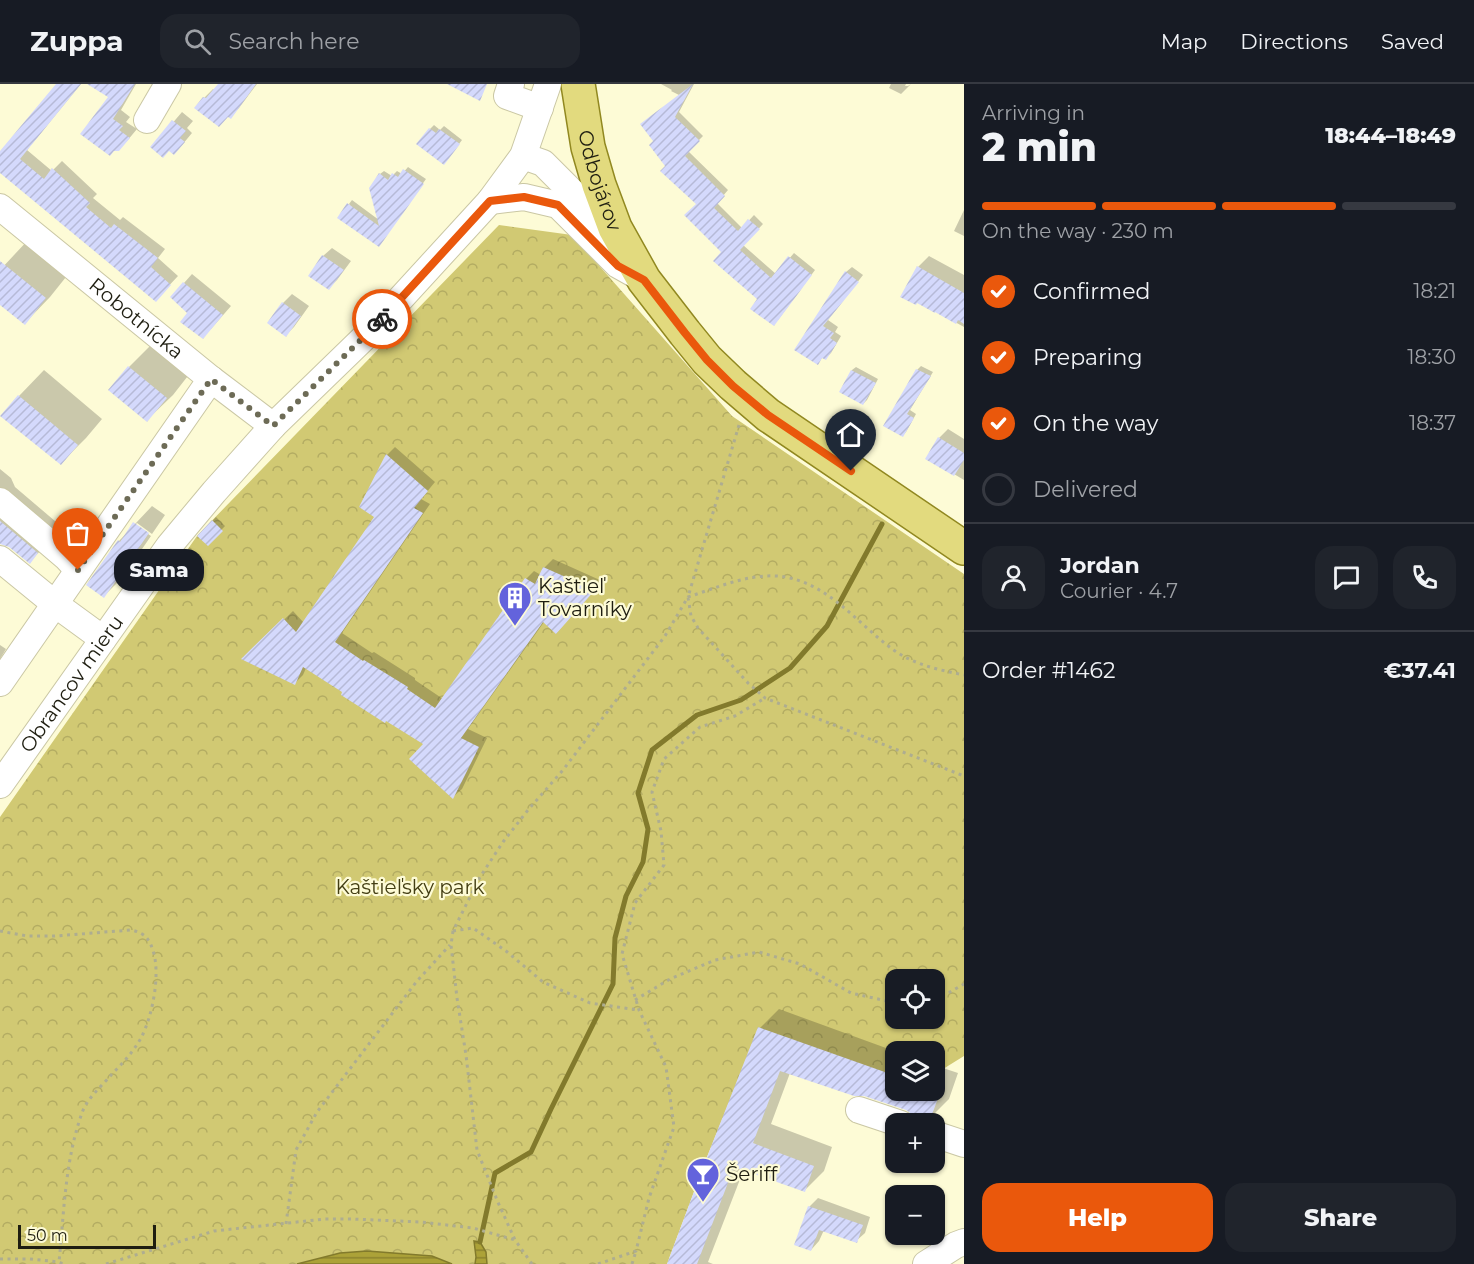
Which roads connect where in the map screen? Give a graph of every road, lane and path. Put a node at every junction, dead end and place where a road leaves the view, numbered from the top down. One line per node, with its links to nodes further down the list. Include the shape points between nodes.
1 (168, 84): 6 (street)
2 (511, 84): 5 (street, via 507,96)
3 (548, 84): 5 (street, Obrancov mieru)
4 (578, 84): 10 (main road, Odbojárov, via 588,147)
5 (540, 108): 7 (street, Obrancov mieru)
6 (147, 120)
7 (523, 156): 8 (street, Obrancov mieru); 10 (street, via 543,163)
8 (490, 201): 11 (street, via 524,197 558,205 618,266); 14 (street, Obrancov mieru, via 370,332)
9 (0, 207): 12 (street, Robotnícka)
10 (615, 228): 11 (main road, Odbojárov)
11 (644, 280): 16 (main road, Odbojárov, via 707,360 733,386 768,415)
12 (211, 379): 14 (street, Robotnícka); 18 (street)
13 (740, 423): 19 (path)
14 (273, 426): 21 (street, Obrancov mieru, via 169,546)
15 (0, 501): 18 (street)
16 (964, 548)
17 (0, 559): 20 (street)
18 (78, 570): 20 (street)
19 (688, 597): 22 (path, via 755,577 796,579 828,596 894,650 926,667); 24 (path, via 698,628); 28 (path, via 658,646 503,842)
20 (55, 604): 21 (street); 23 (street)
21 (103, 639): 26 (street, Obrancov mieru)
22 (964, 675)
23 (0, 683)
24 (765, 698): 25 (path); 32 (path, via 735,716 700,727 664,759 652,792 664,865 635,903 622,954)
25 (964, 776)
26 (0, 785)
27 (0, 931): 44 (path, via 55,936 131,930 146,938 155,961 156,984 147,1026 132,1053 90,1099 77,1126 68,1174)
28 (453, 931): 29 (path); 34 (path, via 473,928 543,982 590,1003)
29 (451, 945): 39 (path, via 417,981 317,1112 296,1150); 40 (path, via 477,1150)
30 (964, 984): 31 (path)
31 (945, 993)
32 (635, 1000): 33 (path, via 670,979 715,960 759,952 800,964 851,993); 34 (path)
33 (885, 1001)
34 (639, 1010): 42 (path, via 666,1067 674,1127 649,1198)
35 (859, 1110): 36 (street)
36 (885, 1119)
37 (945, 1138): 38 (street)
38 (964, 1144)
39 (286, 1224): 40 (path, via 325,1219 421,1222 473,1228); 45 (path, via 214,1231)
40 (514, 1240): 46 (path)
41 (964, 1242): 49 (street)
42 (636, 1251): 47 (path); 48 (path)
43 (0, 1258): 44 (path)
44 (61, 1263)
45 (106, 1264)
46 (532, 1264)
47 (598, 1264)
48 (632, 1264)
49 (926, 1264)

